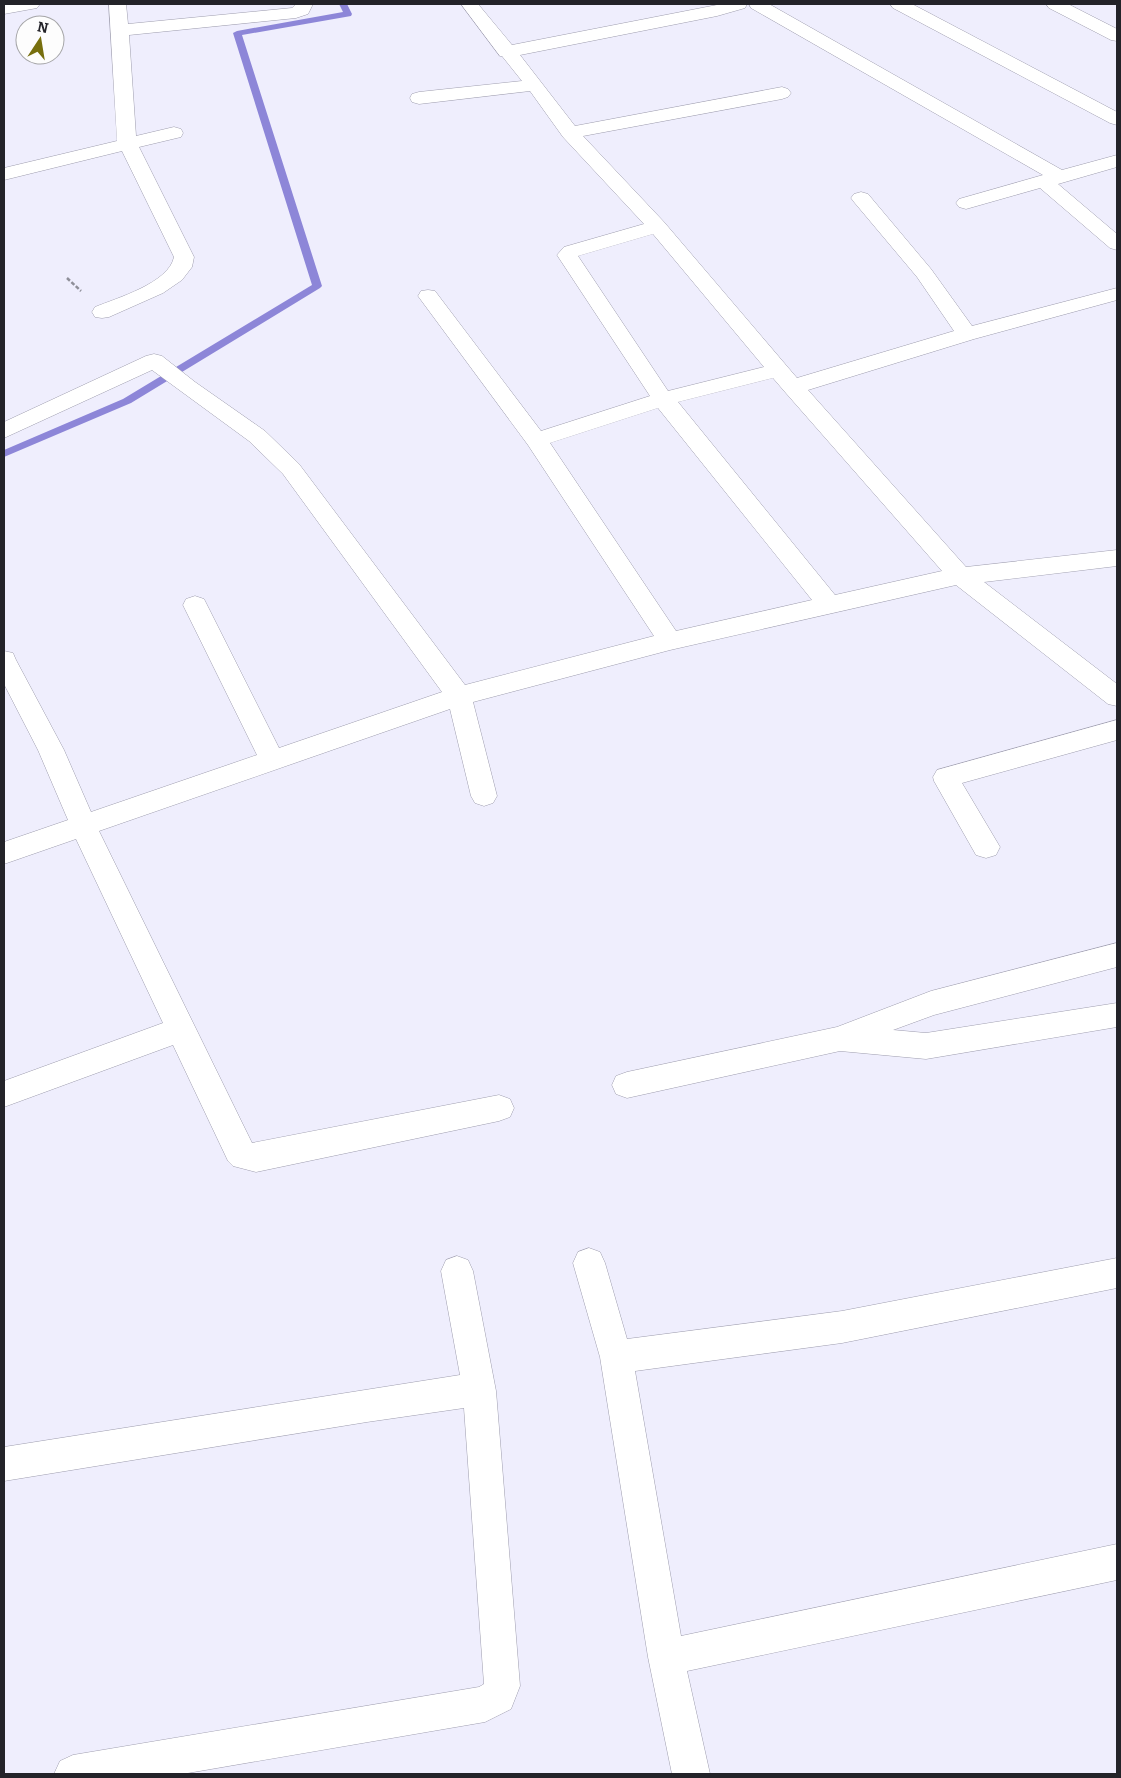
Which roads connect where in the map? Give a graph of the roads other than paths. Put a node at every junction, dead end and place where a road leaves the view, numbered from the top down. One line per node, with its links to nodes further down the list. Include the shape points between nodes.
1 (31, 4): 9 (street)
2 (118, 4): 10 (street)
3 (304, 4): 10 (street, via 296,13)
4 (469, 4): 12 (street)
5 (739, 4): 12 (street)
6 (757, 4): 22 (street)
7 (899, 4): 16 (street)
8 (1055, 4): 11 (street)
9 (4, 9)
10 (120, 30): 19 (street)
11 (1117, 36)
12 (506, 52): 13 (street)
13 (535, 84): 15 (street); 18 (street)
14 (782, 93): 18 (street)
15 (419, 98)
16 (1117, 118)
17 (174, 133): 19 (street)
18 (570, 133): 25 (street)
19 (127, 143): 21 (street); 29 (street, via 184,257 182,267 161,285)
20 (1117, 161): 22 (street)
21 (4, 174)
22 (1052, 179): 24 (street); 26 (street)
23 (861, 198): 30 (street, via 924,272)
24 (966, 203)
25 (657, 226): 31 (street); 33 (street, via 566,254)
26 (1117, 244)
27 (1117, 294): 30 (street)
28 (428, 296): 35 (street)
29 (102, 312)
30 (968, 334): 32 (street)
31 (778, 370): 32 (street); 33 (street)
32 (793, 387): 37 (street)
33 (663, 399): 35 (street); 39 (street)
34 (4, 431): 42 (street, via 154,361 257,436 291,468)
35 (536, 440): 40 (street)
36 (1117, 558): 37 (street)
37 (960, 576): 39 (street); 43 (street)
38 (195, 605): 45 (street)
39 (829, 605): 40 (street)
40 (670, 641): 42 (street)
41 (4, 660): 47 (street, via 51,750)
42 (459, 696): 45 (street); 46 (street)
43 (1117, 697)
44 (1117, 730): 48 (street, via 946,777)
45 (273, 761): 47 (street)
46 (484, 796)
47 (84, 827): 49 (street); 52 (street)
48 (986, 847)
49 (4, 853)
50 (1117, 955): 53 (street, via 931,1003)
51 (1117, 1015): 53 (street, via 926,1046)
52 (181, 1029): 55 (street); 56 (street, via 239,1152 244,1156 256,1158)
53 (838, 1039): 54 (street)
54 (627, 1085)
55 (4, 1094)
56 (499, 1108)
57 (589, 1263): 60 (street)
58 (457, 1271): 61 (street)
59 (1117, 1273): 60 (street, via 842,1327)
60 (616, 1357): 64 (street)
61 (479, 1391): 62 (street, via 367,1404); 65 (street, via 502,1686 498,1696 485,1704)
62 (4, 1464)
63 (1117, 1562): 64 (street)
64 (666, 1657): 66 (street)
65 (73, 1774)
66 (691, 1774)

